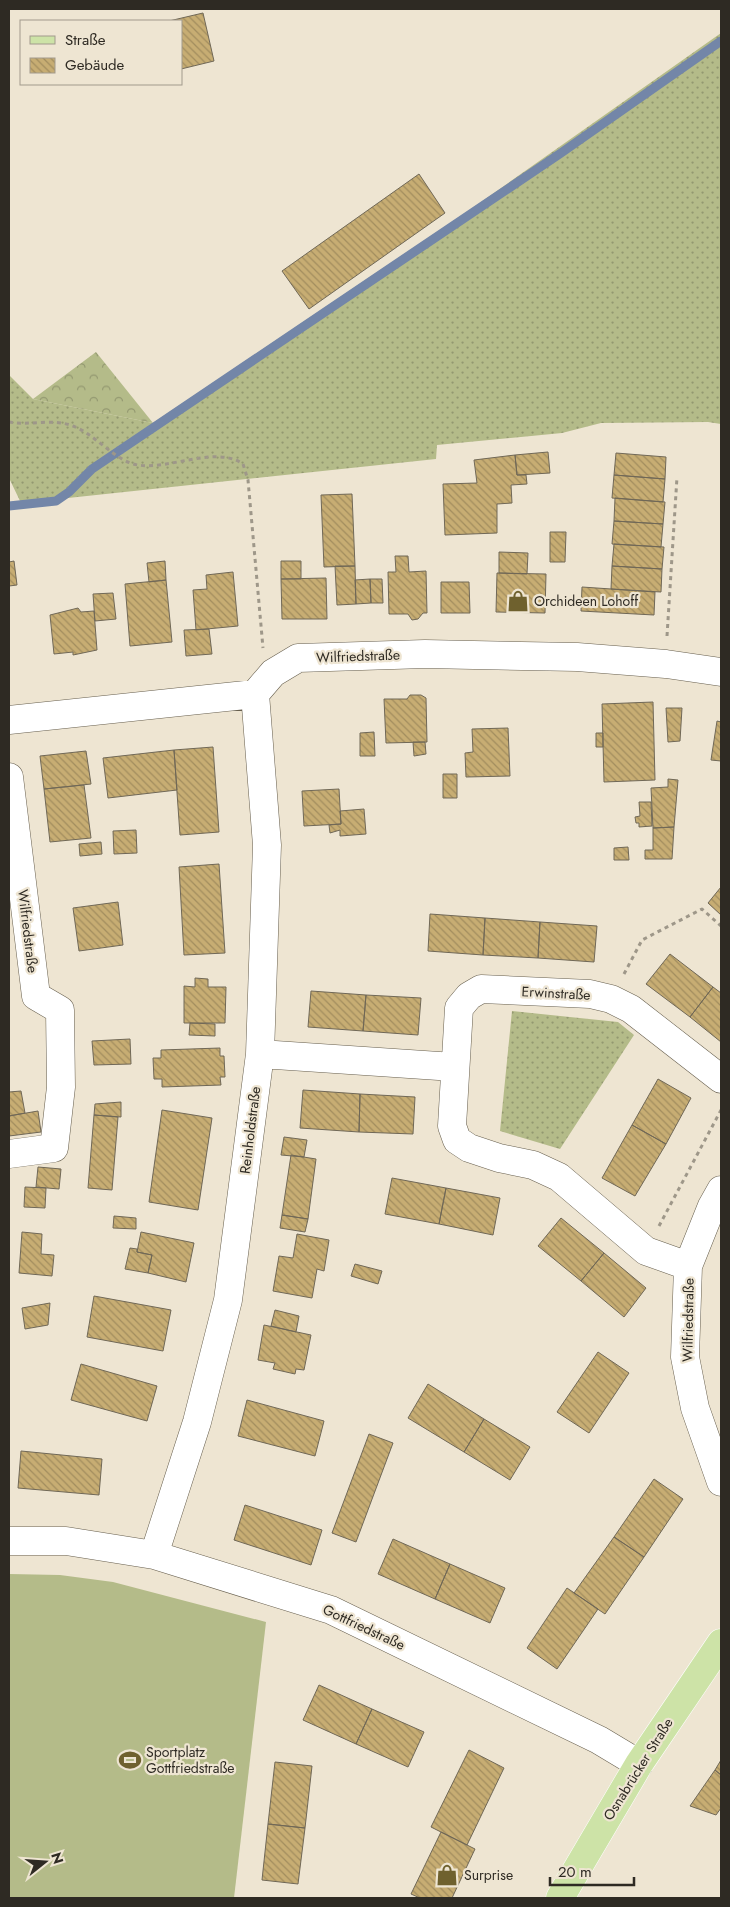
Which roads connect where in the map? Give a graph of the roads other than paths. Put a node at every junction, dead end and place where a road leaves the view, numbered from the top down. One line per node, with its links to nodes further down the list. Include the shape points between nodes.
1 (721, 672): 2 (street, Wilfriedstraße, via 577,657 425,654 298,658 273,673)
2 (255, 694): 3 (street); 5 (street, Reinholdstraße, via 267,845)
3 (9, 720)
4 (9, 777): 8 (street, Wilfriedstraße, via 36,996 60,1010 61,1087 54,1148)
5 (260, 1054): 6 (street); 13 (street, Reinholdstraße, via 228,1300 197,1422)
6 (454, 1067): 7 (street, Erwinstraße, via 459,1008 469,996 481,989 590,994 612,999 631,1009); 10 (street, Erwinstraße, via 452,1126 457,1140 469,1148 534,1165 558,1177 646,1251)
7 (721, 1079)
8 (9, 1154)
9 (721, 1190): 10 (street, Wilfriedstraße)
10 (688, 1266): 11 (street, Wilfriedstraße, via 685,1357 695,1408)
11 (721, 1482)
12 (9, 1541): 13 (street, Gottfriedstraße, via 66,1541)
13 (154, 1555): 15 (street, Gottfriedstraße, via 331,1610 599,1740)
14 (721, 1643): 15 (main road, Osnabrücker Straße)
15 (639, 1764): 16 (main road, Osnabrücker Straße)
16 (560, 1898)

